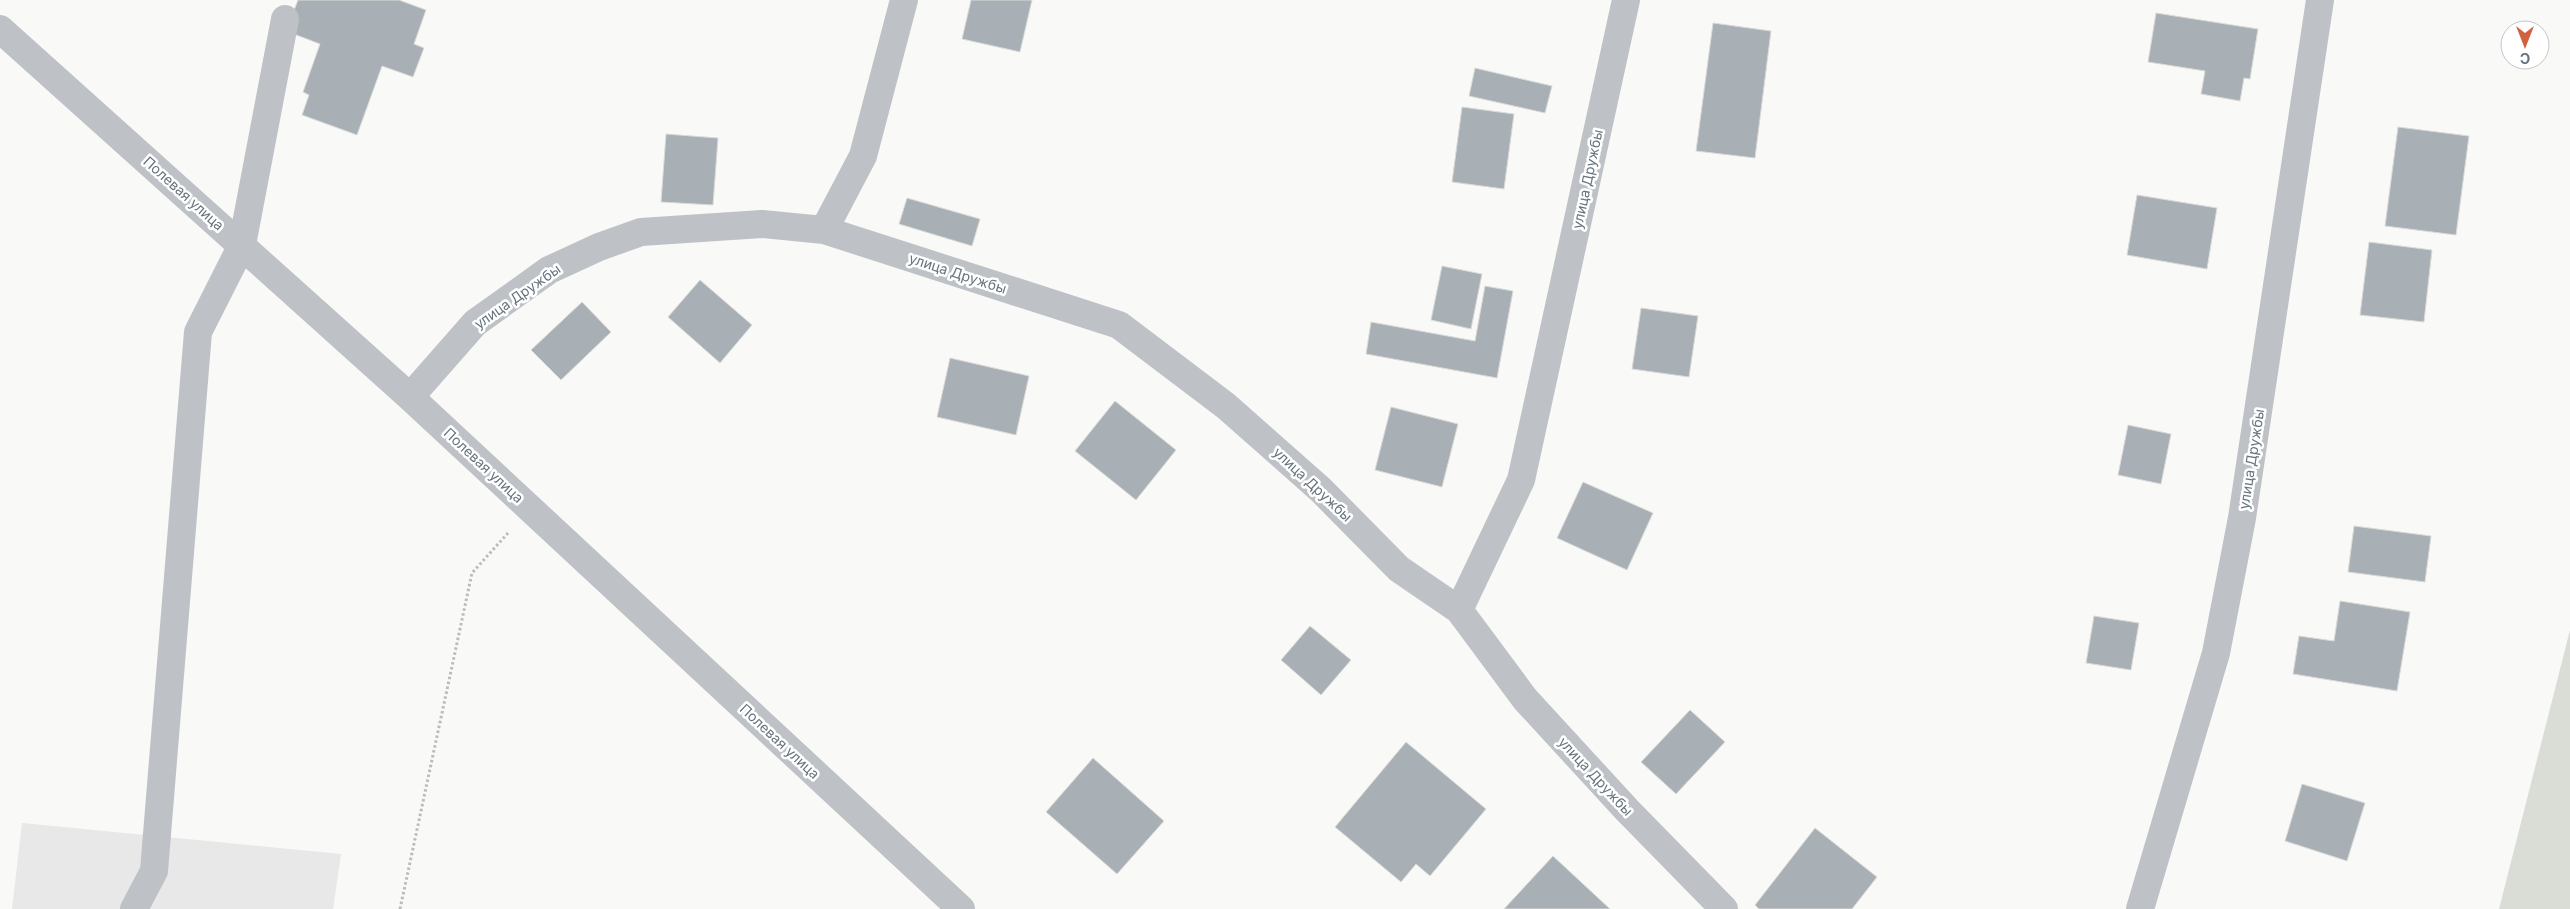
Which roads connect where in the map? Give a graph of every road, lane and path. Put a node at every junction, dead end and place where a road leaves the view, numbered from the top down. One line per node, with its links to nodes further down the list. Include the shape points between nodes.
1 (904, 0): 6 (street, via 863,156)
2 (1626, 0): 10 (street, улица Дружбы, via 1521,480)
3 (2320, 0): 15 (street, улица Дружбы, via 2242,518 2216,652)
4 (285, 19): 7 (street)
5 (0, 29): 7 (street, Полевая улица)
6 (824, 230): 8 (street, улица Дружбы, via 762,224 641,232 599,247 549,270 474,323); 10 (street, улица Дружбы, via 1119,325 1226,406 1321,490 1399,569)
7 (242, 245): 8 (street, Полевая улица); 11 (street, via 198,332 154,871)
8 (410, 397): 9 (street, Полевая улица)
9 (530, 509): 12 (path, via 472,573); 13 (street, Полевая улица)
10 (1459, 610): 14 (street, улица Дружбы, via 1525,699)
11 (134, 909)
12 (400, 909)
13 (961, 909)
14 (1724, 909)
15 (2140, 909)

